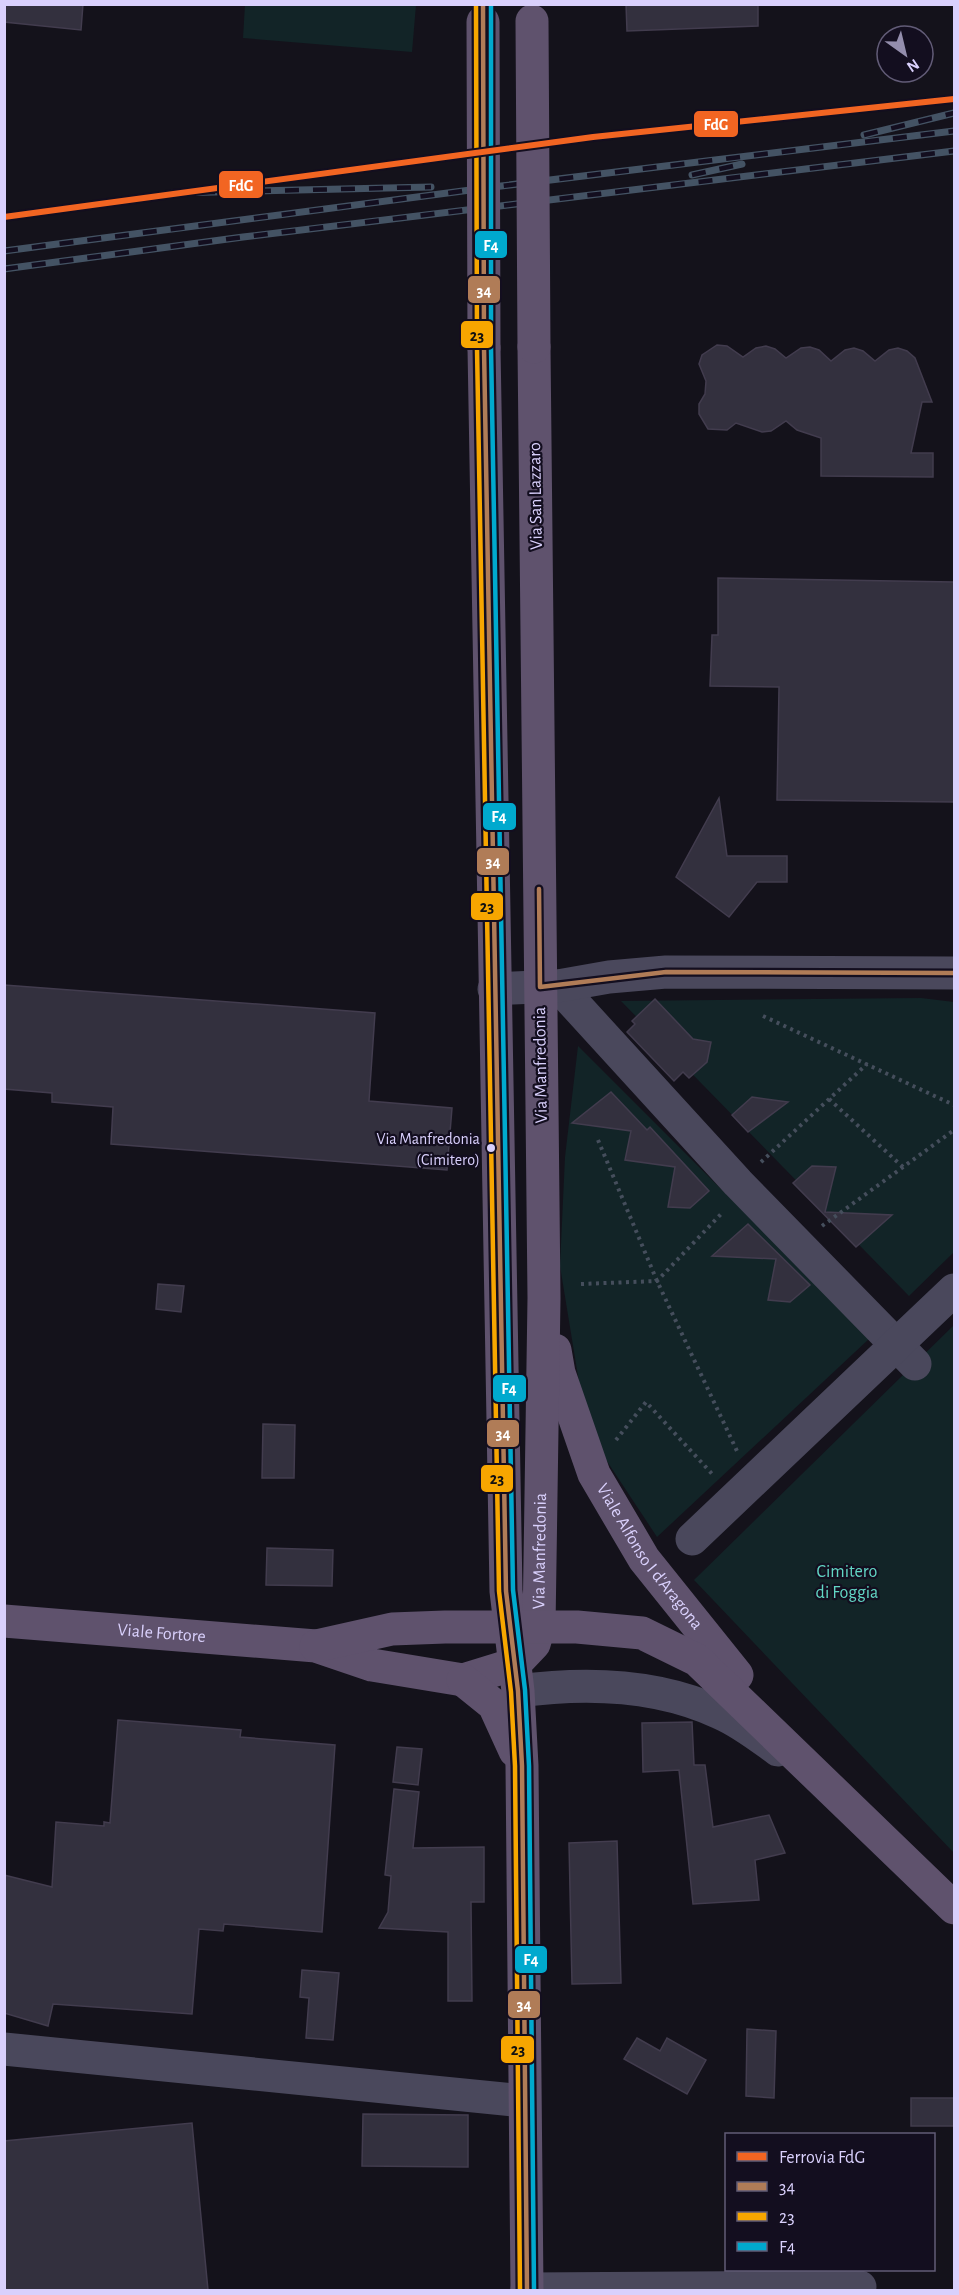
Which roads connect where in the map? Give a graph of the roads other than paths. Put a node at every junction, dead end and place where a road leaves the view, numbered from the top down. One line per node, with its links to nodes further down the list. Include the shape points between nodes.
1 (483, 13): 5 (main road, bridge)
2 (532, 13): 4 (main road, Via San Lazzaro, bridge, via 534,347)
3 (954, 973): 4 (street, via 666,972)
4 (549, 987): 5 (street, Via Manfredonia); 7 (main road, Via Manfredonia); 8 (street)
5 (494, 989): 11 (main road, Via Manfredonia, via 506,1591)
6 (954, 1290): 8 (street)
7 (544, 1298): 11 (main road, Via Manfredonia); 16 (main road, Viale Alfonso I d'Aragona, via 559,1373 594,1474 644,1559)
8 (906, 1354): 9 (street)
9 (692, 1539)
10 (4, 1621): 12 (main road, Viale Fortore)
11 (525, 1627): 12 (main road, Viale Fortore, via 392,1629); 13 (main road, Via Manfredonia); 16 (main road, Viale Alfonso I d'Aragona, via 642,1633 697,1660)
12 (316, 1646): 14 (main road, Viale Fortore, via 372,1665)
13 (517, 1678): 14 (main road, Viale Fortore); 15 (main road, Via Manfredonia); 16 (street, Viale Alfonso I d'Aragona, via 674,1694 722,1713)
14 (463, 1680): 15 (main road, Viale Fortore, via 494,1705)
15 (522, 1766): 19 (main road, Via Manfredonia)
16 (823, 1778): 17 (main road, Viale Alfonso I d'Aragona)
17 (954, 1908)
18 (4, 2049): 19 (street)
19 (524, 2101): 21 (main road, Via Manfredonia)
20 (860, 2288): 21 (street)
21 (527, 2290)

